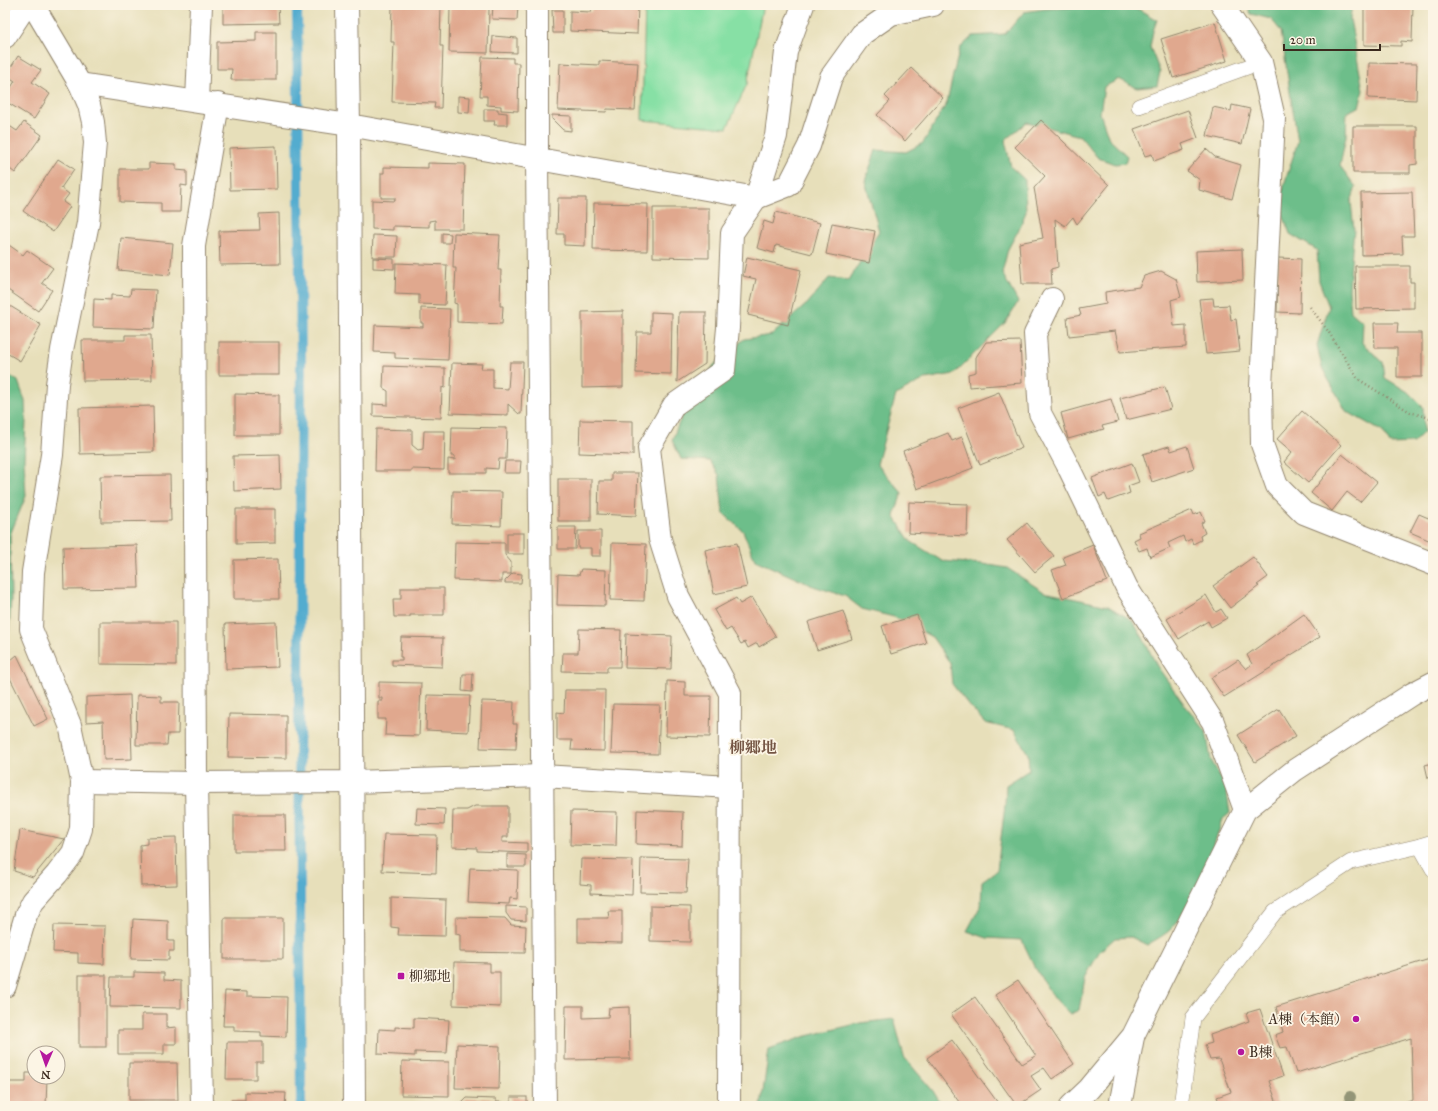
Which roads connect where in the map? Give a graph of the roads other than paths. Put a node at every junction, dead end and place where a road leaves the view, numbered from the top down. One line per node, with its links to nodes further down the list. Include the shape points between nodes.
1 (26, 5): 9 (street)
2 (33, 5): 11 (street)
3 (201, 5): 12 (street)
4 (347, 5): 14 (street)
5 (537, 5): 15 (street)
6 (803, 5): 16 (street, via 786,52 776,136)
7 (933, 5): 16 (street, via 891,14 862,34 831,77 809,146 789,185)
8 (1222, 5): 10 (street)
9 (5, 37)
10 (1261, 62): 13 (lane); 18 (street, via 1274,118 1261,387 1262,444 1277,486 1304,513)
11 (80, 84): 12 (street); 21 (street, via 89,105 94,136 88,223 57,384 52,455 33,572 31,629 70,725)
12 (208, 103): 14 (street); 23 (street, via 194,246)
13 (1139, 106)
14 (349, 125): 15 (street); 22 (street)
15 (537, 158): 16 (street); 20 (street)
16 (756, 198): 24 (street, via 732,233 724,370 674,405 649,448 660,540 678,596 730,693)
17 (1052, 299): 25 (street, via 1035,334 1040,413 1127,588 1212,722)
18 (1433, 564)
19 (1433, 683): 25 (street, via 1295,770)
20 (542, 776): 22 (street); 24 (street); 34 (street)
21 (82, 781): 23 (street); 28 (street, via 81,829 73,853 33,902)
22 (353, 782): 23 (street); 33 (street)
23 (196, 783): 32 (street)
24 (730, 787): 35 (street)
25 (1246, 810): 31 (street)
26 (1426, 844): 27 (lane); 38 (lane, via 1351,862 1275,912 1193,1018)
27 (1433, 870)
28 (26, 915): 29 (street); 30 (street)
29 (5, 926)
30 (5, 986)
31 (1133, 1036): 36 (street, via 1089,1089); 37 (street)
32 (202, 1106)
33 (354, 1106)
34 (545, 1106)
35 (729, 1106)
36 (1071, 1106)
37 (1120, 1106)
38 (1181, 1106)

